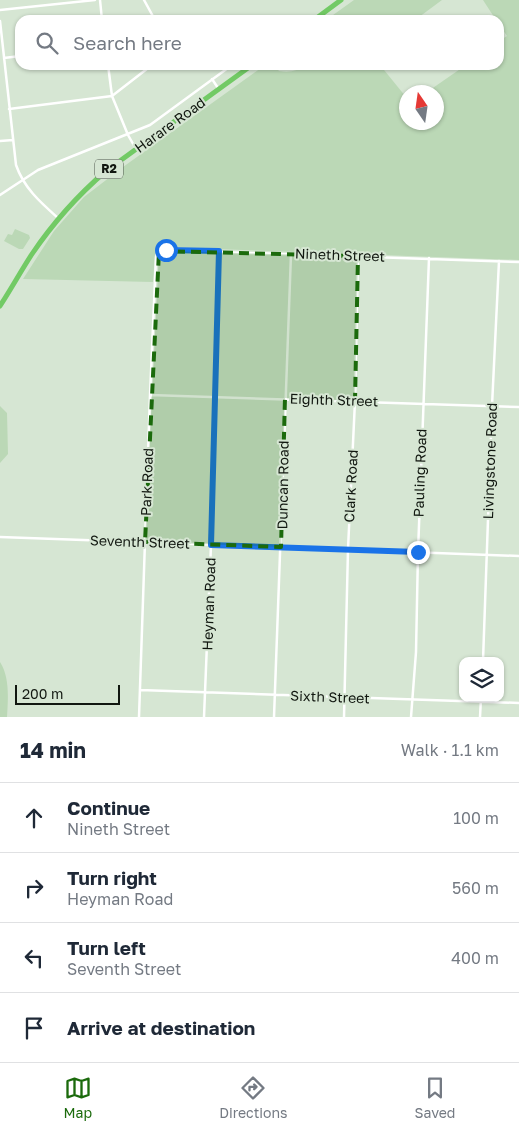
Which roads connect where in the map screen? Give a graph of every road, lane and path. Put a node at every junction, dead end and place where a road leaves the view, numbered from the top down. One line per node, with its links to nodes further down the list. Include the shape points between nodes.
1 (95, 0): 5 (street)
2 (100, 0): 6 (street)
3 (144, 0): 7 (street)
4 (341, 0): 8 (highway)
5 (0, 10)
6 (102, 15)
7 (152, 15)
8 (321, 15)
9 (0, 21): 10 (street)
10 (1, 39): 12 (street)
11 (15, 57): 12 (street)
12 (4, 58): 20 (street)
13 (109, 70): 19 (street)
14 (146, 70): 19 (street)
15 (225, 70): 17 (street)
16 (245, 70): 18 (highway, Harare Road / R2)
17 (212, 79): 18 (street); 21 (street, via 150,125)
18 (219, 89): 24 (highway, Harare Road / R2)
19 (112, 96): 20 (street); 21 (street)
20 (9, 109): 23 (street)
21 (128, 135): 24 (street); 25 (street, via 38,170)
22 (0, 140): 23 (street)
23 (13, 140): 25 (street, via 16,165)
24 (136, 149): 27 (highway, Harare Road / R2, via 86,188)
25 (22, 180): 26 (street); 27 (street)
26 (0, 195)
27 (58, 218): 35 (highway, Harare Road / R2)
28 (162, 250): 29 (street, Nineth Street); 36 (street, Park Road, via 156,257)
29 (219, 251): 30 (street, Nineth Street); 37 (street, Heyman Road)
30 (291, 253): 31 (street, Nineth Street); 38 (street, Duncan Road)
31 (358, 256): 32 (street, Nineth Street); 39 (street, Clark Road)
32 (429, 258): 33 (street, Nineth Street); 40 (street, Pauling Road)
33 (499, 261): 34 (street, Nineth Street); 41 (street, Livingstone Road)
34 (519, 262)
35 (0, 306)
36 (150, 395): 37 (street, Eighth Street); 44 (street, Park Road)
37 (214, 396): 38 (street, Eighth Street); 45 (street, Heyman Road)
38 (285, 398): 39 (street, Eighth Street); 46 (street, Duncan Road)
39 (355, 401): 40 (street, Eighth Street); 47 (street, Clark Road)
40 (423, 403): 41 (street, Eighth Street); 48 (street, Pauling Road)
41 (492, 406): 42 (street, Eighth Street); 49 (street, Livingstone Road)
42 (519, 407)
43 (0, 537): 44 (street, Seventh Street)
44 (145, 542): 45 (street, Seventh Street); 52 (street, Park Road)
45 (211, 545): 46 (street, Seventh Street); 53 (street, Heyman Road)
46 (281, 547): 47 (street, Seventh Street); 54 (street, Duncan Road)
47 (348, 549): 48 (street, Seventh Street); 55 (street, Clark Road)
48 (418, 552): 49 (street, Seventh Street); 56 (street, Pauling Road)
49 (487, 555): 50 (street, Seventh Street); 51 (street, Livingstone Road)
50 (519, 556)
51 (482, 657)
52 (140, 690): 53 (street, Sixth Street); 61 (street, Park Road)
53 (205, 692): 54 (street, Sixth Street); 62 (street, Heyman Road)
54 (274, 695): 55 (street, Sixth Street); 63 (street, Duncan Road)
55 (345, 697): 56 (street, Sixth Street); 64 (street, Clark Road)
56 (412, 699): 57 (street, Sixth Street); 65 (street, Pauling Road)
57 (459, 700)
58 (481, 702): 66 (street)
59 (504, 702): 60 (street, Sixth Street)
60 (519, 703)
61 (140, 717)
62 (204, 717)
63 (274, 717)
64 (344, 717)
65 (412, 717)
66 (480, 717)

